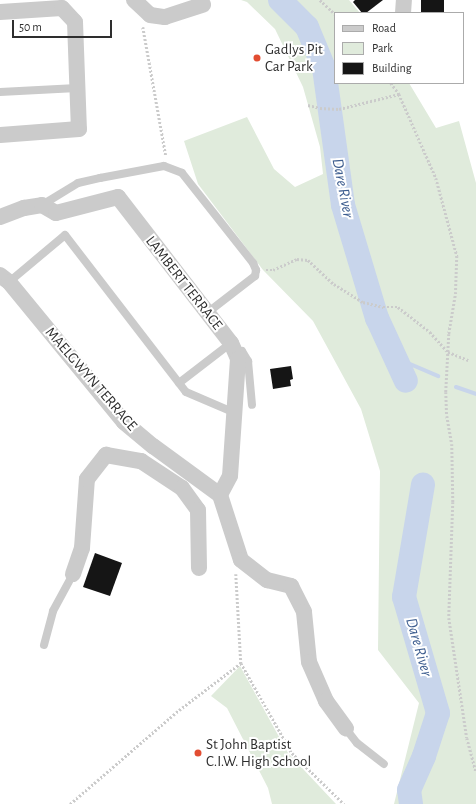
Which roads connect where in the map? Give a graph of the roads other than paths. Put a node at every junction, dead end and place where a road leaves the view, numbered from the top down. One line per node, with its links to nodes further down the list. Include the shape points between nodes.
1 (404, 0): 5 (street)
2 (136, 2): 3 (street, via 150,16 165,17)
3 (203, 5)
4 (0, 12): 6 (street, via 62,8 75,22)
5 (403, 12)
6 (77, 88): 7 (lane); 8 (street, via 79,129)
7 (0, 92)
8 (0, 135)
9 (42, 205): 10 (street, via 24,208); 12 (street, LAMBERT TERRACE, via 56,213 118,197); 12 (lane, via 78,183 164,166 182,172 256,270 255,276)
10 (0, 217)
11 (5, 278): 14 (lane, via 65,235); 17 (street, MAELGWYN TERRACE, via 124,422)
12 (207, 313): 13 (street, LAMBERT TERRACE)
13 (233, 348): 14 (lane); 15 (lane, via 242,351 248,360); 16 (street, via 238,359)
14 (179, 383): 16 (lane, via 186,392)
15 (252, 404)
16 (235, 414): 19 (street, via 230,476)
17 (153, 446): 18 (street); 19 (street, MAELGWYN TERRACE)
18 (148, 465): 20 (street, via 182,488 198,510); 21 (street, via 141,461 106,455 87,478 82,548)
19 (222, 500): 23 (street, via 241,560 267,580 291,586 304,612 309,662 326,701)
20 (198, 568)
21 (73, 574): 22 (lane, via 53,611)
22 (44, 645)
23 (346, 729): 24 (lane, via 357,743)
24 (384, 764)

